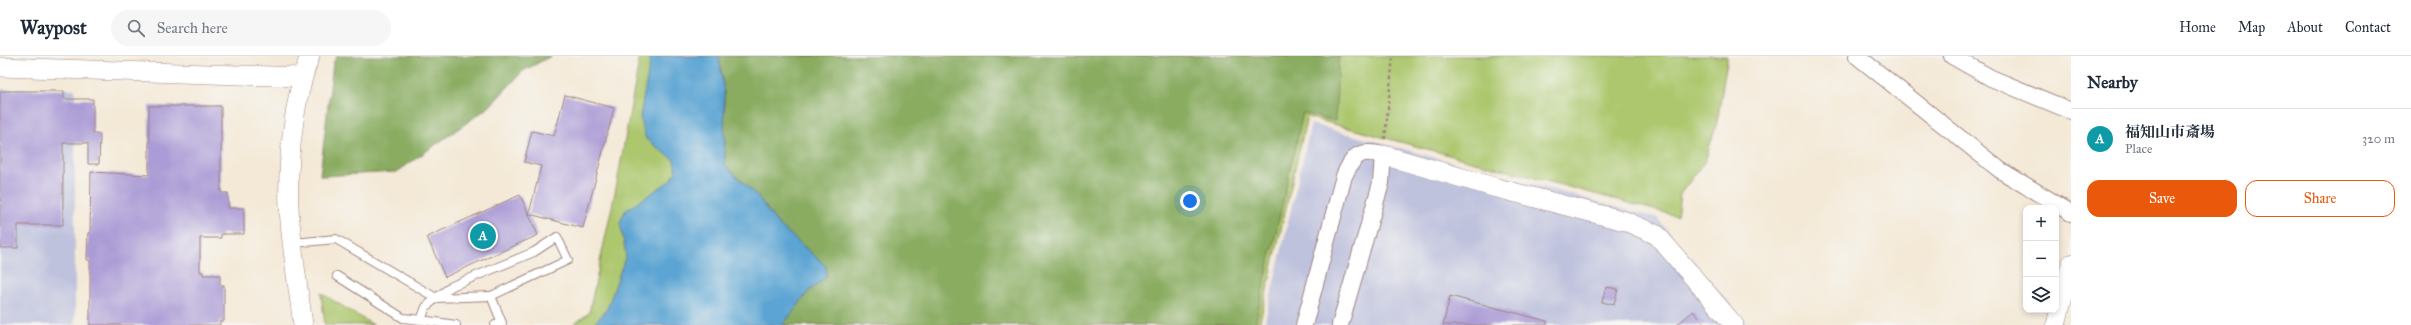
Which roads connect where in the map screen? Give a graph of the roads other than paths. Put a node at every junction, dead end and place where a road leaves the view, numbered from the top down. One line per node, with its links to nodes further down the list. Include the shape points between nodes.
1 (310, 56): 5 (street)
2 (1858, 56): 8 (street, via 2000,170)
3 (1952, 56): 6 (street, via 1991,78)
4 (0, 67): 5 (street)
5 (302, 77): 9 (street, via 292,144 289,206)
6 (2071, 110)
7 (1383, 155): 18 (street, via 1367,151 1352,159 1344,176); 19 (street, via 1381,183); 20 (street, via 1625,221 1657,234)
8 (2071, 213)
9 (294, 243): 13 (lane, via 336,239); 15 (street)
10 (2071, 264): 21 (street)
11 (337, 276): 14 (lane, via 403,318)
12 (491, 296): 13 (lane); 13 (lane, via 568,260 557,237 534,252 452,286); 17 (lane, via 502,324)
13 (436, 298): 14 (lane, via 426,307)
14 (421, 320): 16 (lane)
15 (303, 325)
16 (456, 325)
17 (495, 325)
18 (1304, 325)
19 (1340, 325)
20 (1734, 325)
21 (2056, 325)

